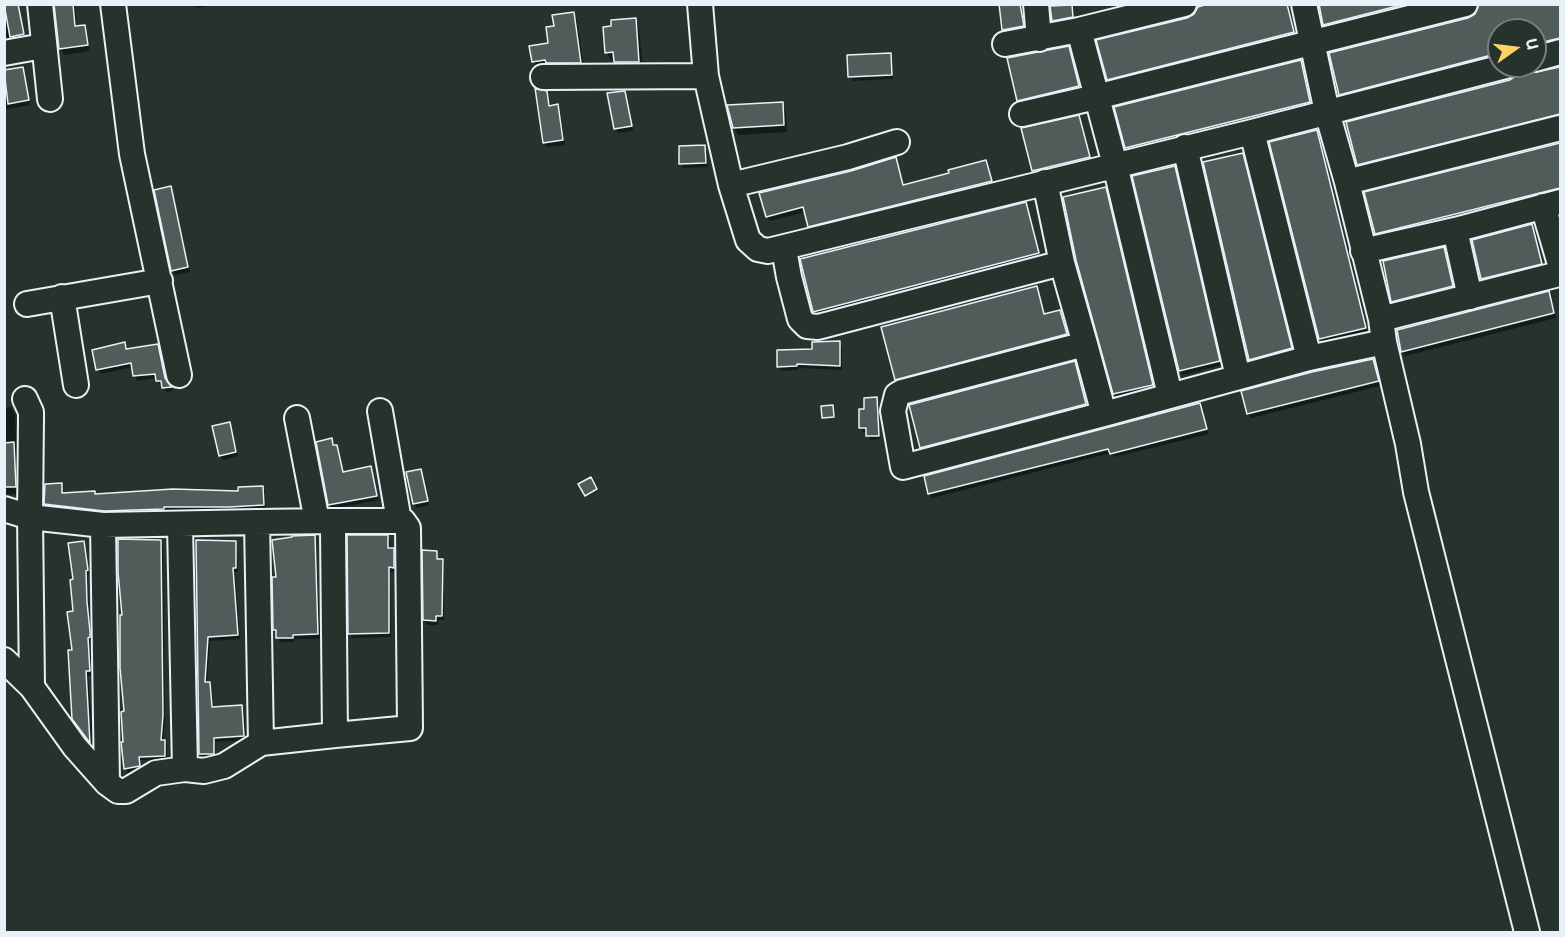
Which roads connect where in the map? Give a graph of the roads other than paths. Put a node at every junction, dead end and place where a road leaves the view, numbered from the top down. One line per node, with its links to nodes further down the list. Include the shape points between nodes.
1 (40, 4): 12 (street)
2 (113, 4): 34 (street, via 132,154)
3 (700, 4): 15 (street)
4 (1036, 4): 9 (street)
5 (1184, 4): 8 (street)
6 (1304, 4): 10 (street)
7 (1465, 4): 10 (street)
8 (1079, 30): 9 (street); 17 (street)
9 (1039, 39): 11 (street)
10 (1312, 42): 17 (street); 19 (street)
11 (1005, 44)
12 (43, 46): 13 (street); 18 (street)
13 (4, 53)
14 (1487, 71): 19 (street)
15 (706, 76): 16 (street); 28 (street)
16 (543, 77)
17 (1096, 97): 20 (street); 25 (street)
18 (50, 99)
19 (1327, 112): 22 (street); 27 (street)
20 (1022, 114)
21 (1560, 128): 27 (street)
22 (1252, 132): 24 (street); 40 (street)
23 (897, 142): 28 (street)
24 (1185, 147): 25 (street); 42 (street)
25 (1115, 165): 26 (street); 44 (street)
26 (1045, 182): 31 (street); 33 (street)
27 (1347, 182): 32 (street)
28 (731, 185): 31 (street, via 752,245 768,252)
29 (1552, 204): 30 (street); 36 (street, via 1559,271)
30 (1455, 230): 32 (street); 36 (street)
31 (784, 249): 33 (street, via 800,319 807,326 818,327)
32 (1363, 251): 38 (street)
33 (1062, 263): 39 (street)
34 (160, 281): 35 (street); 41 (street)
35 (62, 297): 37 (street); 43 (street)
36 (1470, 297): 38 (street)
37 (27, 304)
38 (1383, 331): 40 (street); 62 (street, via 1412,467)
39 (1086, 344): 47 (street); 47 (street, via 897,395 893,411 903,467)
40 (1309, 358): 42 (street)
41 (179, 375)
42 (1239, 377): 44 (street)
43 (76, 385)
44 (1170, 395): 47 (street)
45 (25, 399): 50 (street, via 32,418)
46 (380, 411): 52 (street)
47 (1104, 414)
48 (297, 418): 51 (street)
49 (4, 509): 50 (street)
50 (30, 517): 54 (street); 57 (street)
51 (324, 521): 52 (street); 53 (street); 58 (street)
52 (399, 521): 58 (street, via 408,528 410,728)
53 (257, 522): 55 (street); 59 (street)
54 (103, 525): 55 (street); 61 (street)
55 (180, 525): 60 (street)
56 (4, 660): 57 (street)
57 (32, 687): 61 (street, via 75,747)
58 (335, 735): 59 (street)
59 (261, 743): 60 (street, via 224,766 204,771)
60 (185, 769): 61 (street, via 156,773 126,791 118,791)
61 (107, 783)
62 (1527, 933)

